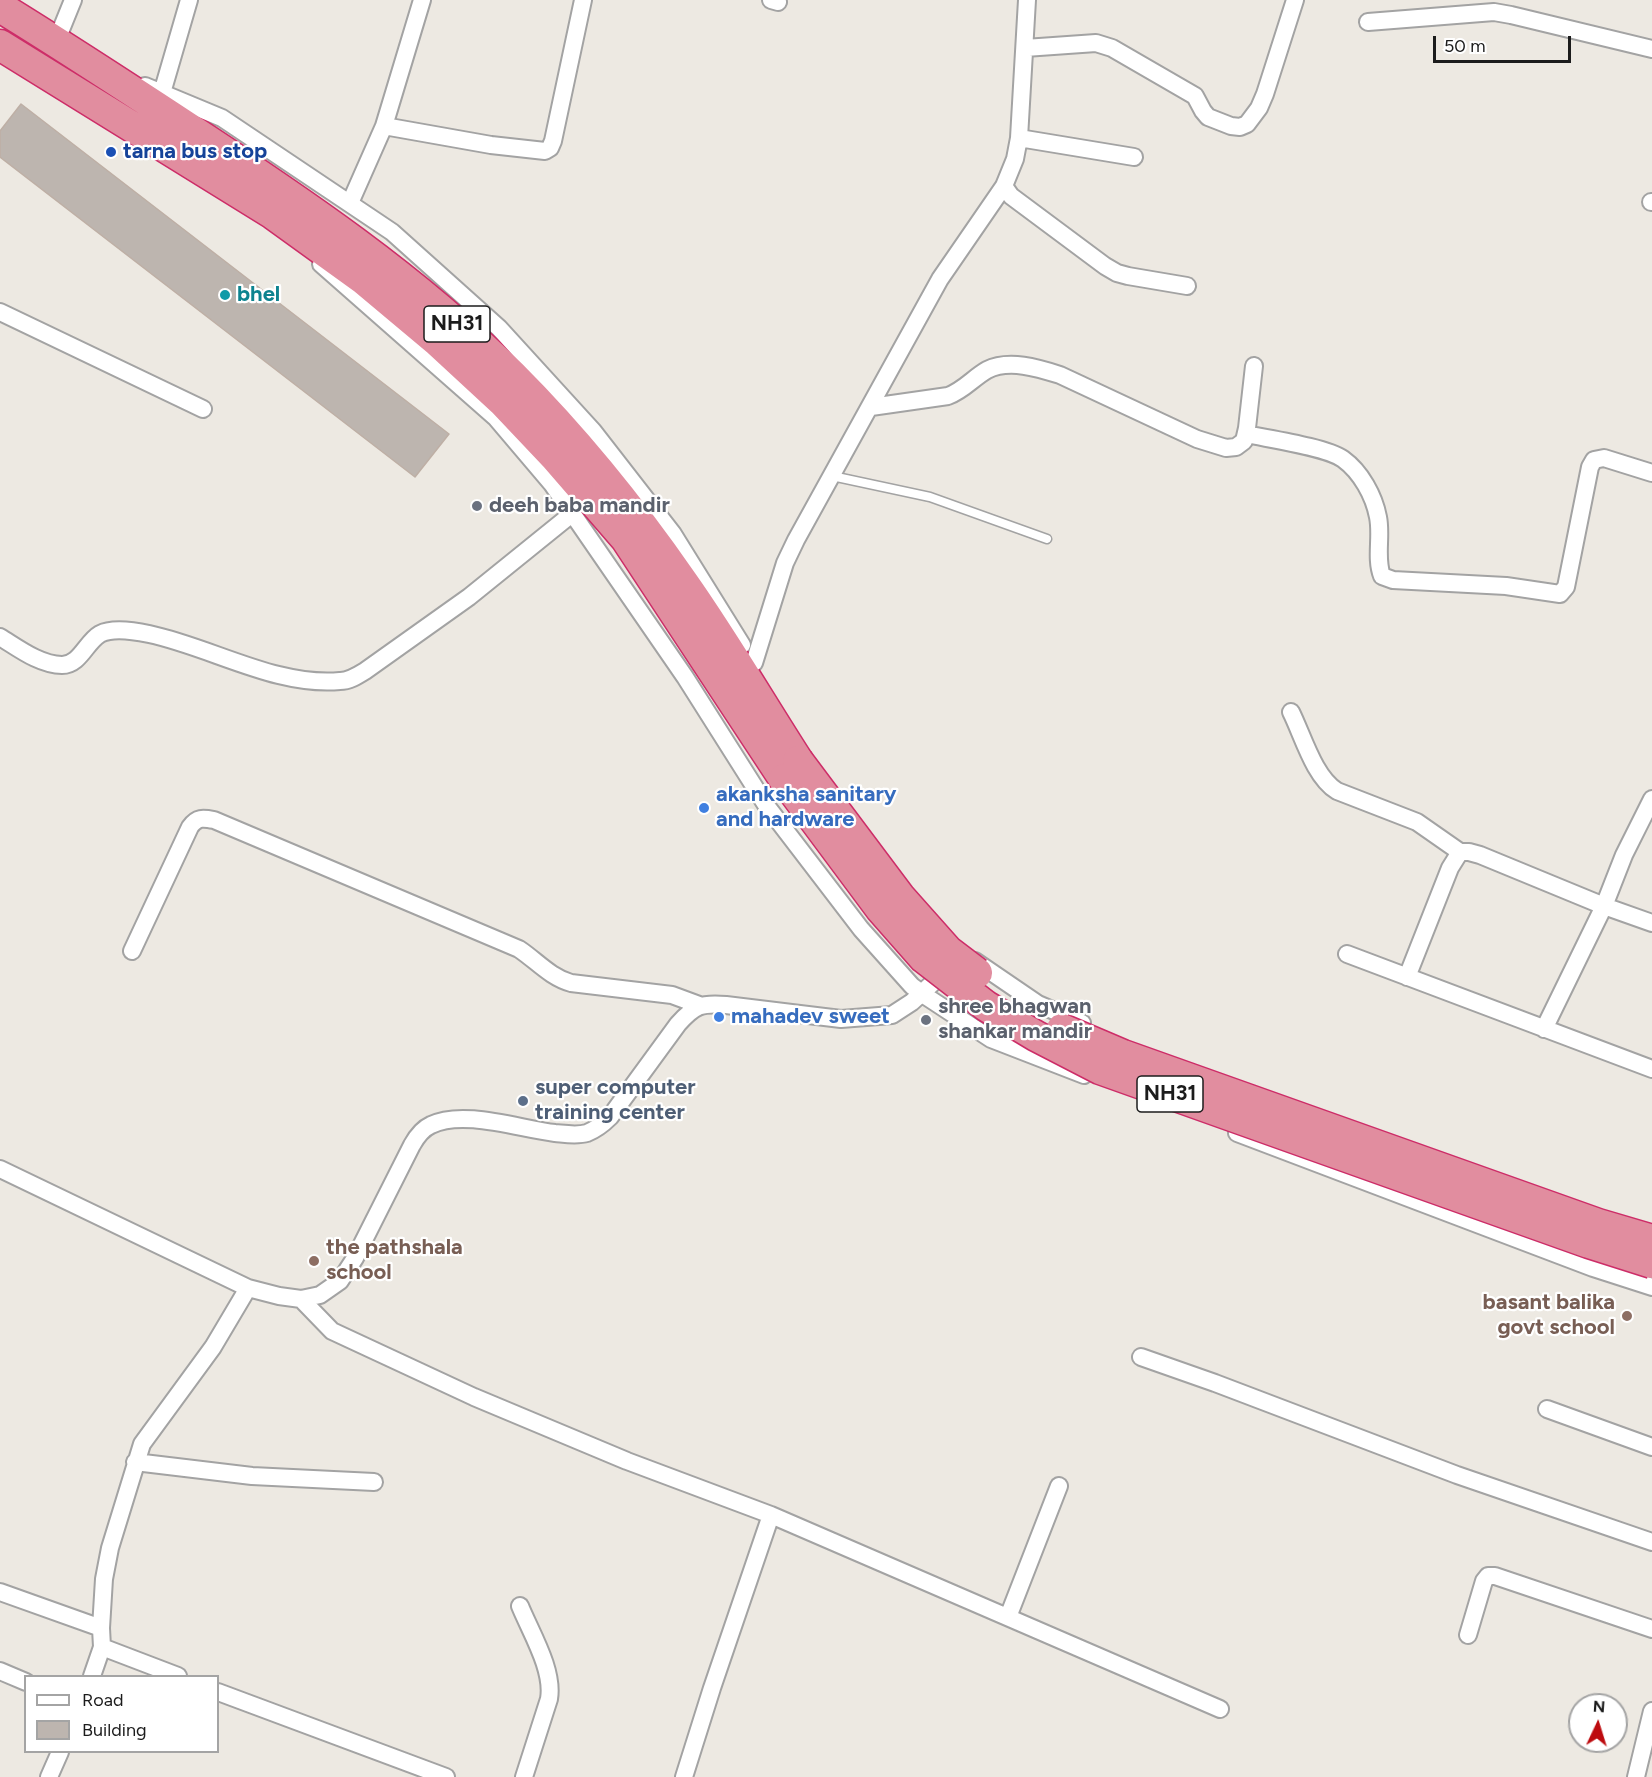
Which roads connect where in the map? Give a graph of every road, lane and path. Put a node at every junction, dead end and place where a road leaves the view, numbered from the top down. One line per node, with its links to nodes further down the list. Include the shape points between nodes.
1 (73, 0): 9 (street)
2 (189, 0): 15 (street)
3 (422, 0): 16 (street)
4 (583, 0): 16 (street, via 550,148 545,151 491,145)
5 (1027, 0): 11 (street)
6 (1295, 0): 11 (street, via 1265,93 1247,124 1240,127 1208,117 1195,96 1112,48 1080,43)
7 (0, 7): 9 (highway, NH31)
8 (1368, 22): 12 (street, via 1494,12)
9 (56, 42): 13 (highway, NH31)
10 (1, 46): 14 (highway, NH31)
11 (1025, 48): 17 (street)
12 (1652, 49)
13 (89, 63): 15 (street); 34 (highway, NH31, via 359,244 459,325 514,377 634,514 685,584)
14 (70, 87): 29 (street, via 146,149 313,257 495,418); 34 (highway, NH31, via 273,214 363,279 503,402 626,539)
15 (162, 93): 20 (street, via 222,118)
16 (384, 126): 20 (street)
17 (1019, 138): 18 (street); 19 (street)
18 (1134, 157)
19 (1004, 186): 21 (street, via 1011,196 1117,273); 24 (street, via 940,279)
20 (350, 203): 32 (street, via 392,232 499,328 593,431 673,534)
21 (1187, 286)
22 (0, 312): 25 (street)
23 (1254, 366): 26 (street)
24 (871, 407): 26 (street, via 948,396 960,392 987,370 1013,365 1060,375 1197,439 1226,448 1236,447); 28 (street)
25 (203, 410)
26 (1246, 434): 27 (street, via 1330,452 1356,471 1376,506 1381,535 1379,568 1383,576 1393,580 1506,586 1560,594 1566,587 1594,460 1604,458)
27 (1652, 473)
28 (831, 476): 30 (lane, via 930,497); 32 (street, via 785,563)
29 (573, 513): 31 (street, via 469,597 352,679 300,680 147,634 107,631 98,635 77,659 61,665 42,661); 43 (street, via 685,677 766,805 861,930)
30 (1047, 539)
31 (0, 638)
32 (754, 663): 40 (street, via 826,781 908,894)
33 (1291, 712): 36 (street, via 1328,785 1417,822)
34 (791, 770): 49 (highway, NH31, bridge, via 948,951 1062,1029 1123,1055); 50 (highway, NH31, bridge, via 880,908 924,958 986,1006 1036,1036 1100,1069)
35 (1652, 799): 37 (street)
36 (1460, 852): 37 (street, via 1480,855); 42 (street)
37 (1604, 906): 38 (street); 45 (street)
38 (1652, 923)
39 (132, 951): 44 (street, via 190,827 202,818 519,949 560,980 672,995)
40 (964, 954): 43 (street); 48 (street, via 1038,1004 1143,1048)
41 (1347, 954): 42 (street)
42 (1407, 977): 45 (street)
43 (921, 993): 44 (street, via 892,1015 841,1019); 51 (street, via 991,1039)
44 (699, 1005): 53 (street, via 678,1024 610,1117 585,1134 532,1131 455,1119 432,1124 420,1133 340,1281 320,1295)
45 (1545, 1029): 46 (street)
46 (1652, 1069)
47 (0, 1169): 52 (street)
48 (1652, 1230)
49 (1652, 1240)
50 (1652, 1263)
51 (1652, 1287)
52 (248, 1288): 53 (street); 57 (street, via 213,1347 151,1429)
53 (301, 1299): 60 (street, via 332,1331 354,1343 627,1461)
54 (1141, 1357): 61 (street, via 1457,1475)
55 (1547, 1409): 56 (street)
56 (1652, 1447)
57 (135, 1462): 58 (street, via 252,1476); 65 (street, via 110,1548)
58 (374, 1482)
59 (1059, 1486): 64 (street)
60 (771, 1515): 64 (street); 80 (street)
61 (1652, 1542)
62 (0, 1592): 65 (street)
63 (520, 1606): 79 (street, via 551,1686)
64 (1008, 1617): 74 (street)
65 (100, 1628): 68 (street)
66 (1652, 1629): 67 (street, via 1488,1576)
67 (1468, 1635)
68 (102, 1647): 70 (street); 71 (street)
69 (0, 1671): 72 (street)
70 (93, 1675)
71 (173, 1675)
72 (24, 1681)
73 (219, 1692): 78 (street)
74 (1220, 1709)
75 (1652, 1711): 81 (street)
76 (60, 1753): 77 (street)
77 (49, 1777)
78 (446, 1777)
79 (524, 1777)
80 (684, 1777)
81 (1636, 1777)

